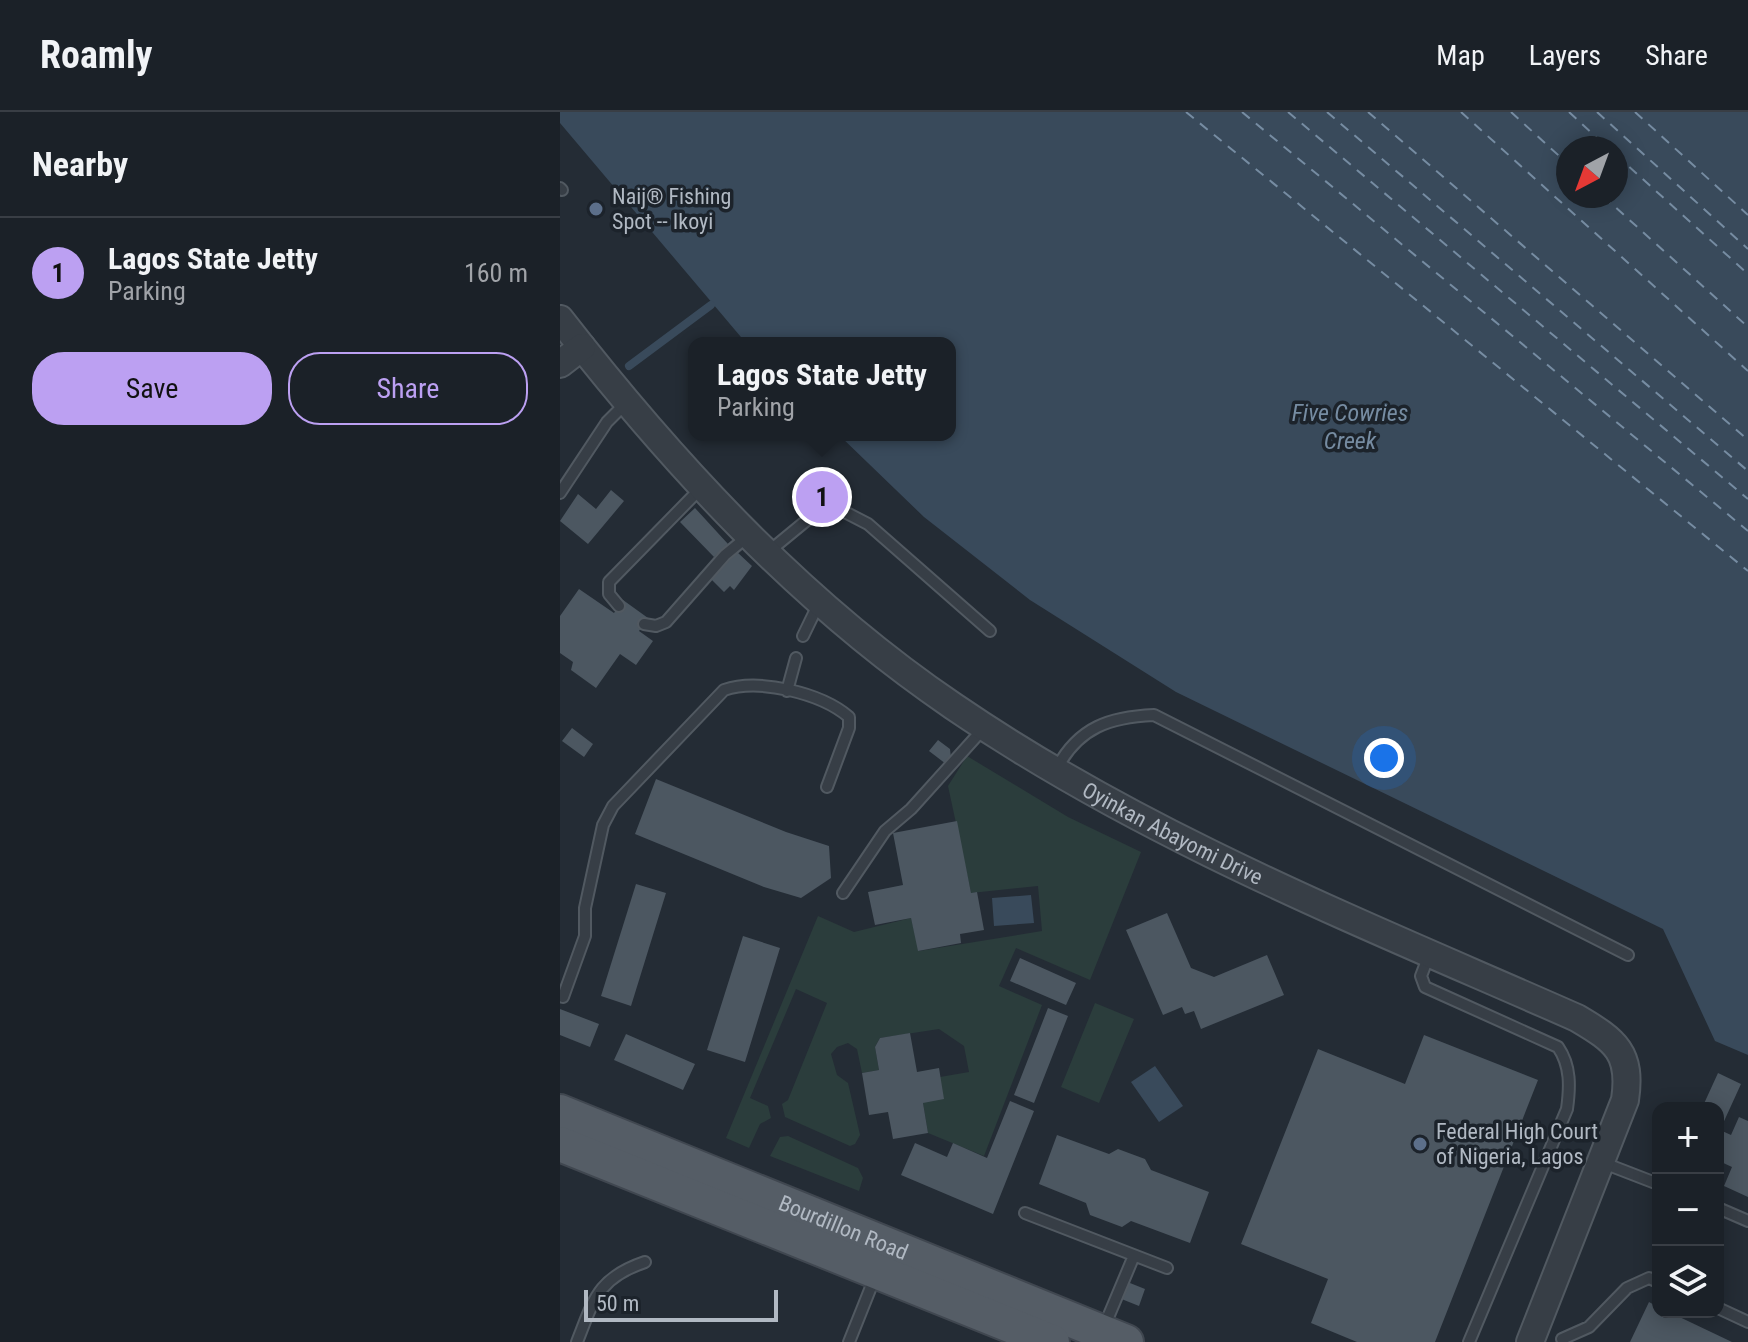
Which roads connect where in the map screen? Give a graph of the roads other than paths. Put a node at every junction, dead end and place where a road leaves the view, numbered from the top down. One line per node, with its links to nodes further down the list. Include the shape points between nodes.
1 (560, 319): 2 (street, Oyinkan Abayomi Drive)
2 (582, 347): 3 (street); 4 (street, Oyinkan Abayomi Drive)
3 (560, 364)
4 (628, 401): 5 (street, Oyinkan Abayomi Drive); 6 (lane, via 607,422)
5 (702, 486): 7 (street, Oyinkan Abayomi Drive); 9 (lane, via 609,582 609,594)
6 (560, 493)
7 (758, 545): 8 (street, Oyinkan Abayomi Drive); 10 (lane, via 725,555 666,622); 11 (lane, via 818,511 839,509 868,524)
8 (820, 601): 12 (lane); 15 (street, Oyinkan Abayomi Drive)
9 (619, 606)
10 (644, 624)
11 (990, 631)
12 (803, 636)
13 (796, 658): 14 (lane)
14 (787, 691): 17 (lane, via 838,707 849,717); 21 (lane, via 740,684 724,690 613,806 603,825 591,879 585,936)
15 (986, 726): 16 (street, Oyinkan Abayomi Drive); 18 (lane, via 885,831)
16 (1056, 769): 19 (street, Oyinkan Abayomi Drive, via 1233,865); 20 (lane, via 1064,753 1087,733 1116,717 1154,715)
17 (827, 787)
18 (843, 893)
19 (1430, 953): 24 (street, Oyinkan Abayomi Drive, via 1577,1018 1619,1051 1629,1074 1625,1100); 41 (lane, via 1421,976 1425,987 1558,1047 1566,1059 1569,1088 1567,1109)
20 (1628, 955)
21 (563, 997)
22 (560, 1112): 36 (main road, Bourdillon Road)
23 (563, 1153): 32 (main road, Bourdillon Road)
24 (1601, 1162): 25 (lane); 42 (street, Oyinkan Abayomi Drive)
25 (1652, 1182)
26 (1724, 1211): 28 (lane)
27 (1025, 1213): 29 (lane)
28 (1748, 1221)
29 (1133, 1258): 31 (lane); 36 (lane)
30 (645, 1262): 38 (lane, via 606,1281)
31 (1167, 1268)
32 (877, 1271): 39 (lane); 40 (main road, Bourdillon Road)
33 (1652, 1279): 37 (lane, via 1627,1288 1589,1327)
34 (1724, 1311): 35 (lane)
35 (1748, 1322)
36 (1114, 1337)
37 (1562, 1339)
38 (577, 1342)
39 (849, 1342)
40 (1052, 1342)
41 (1469, 1342)
42 (1530, 1342)

